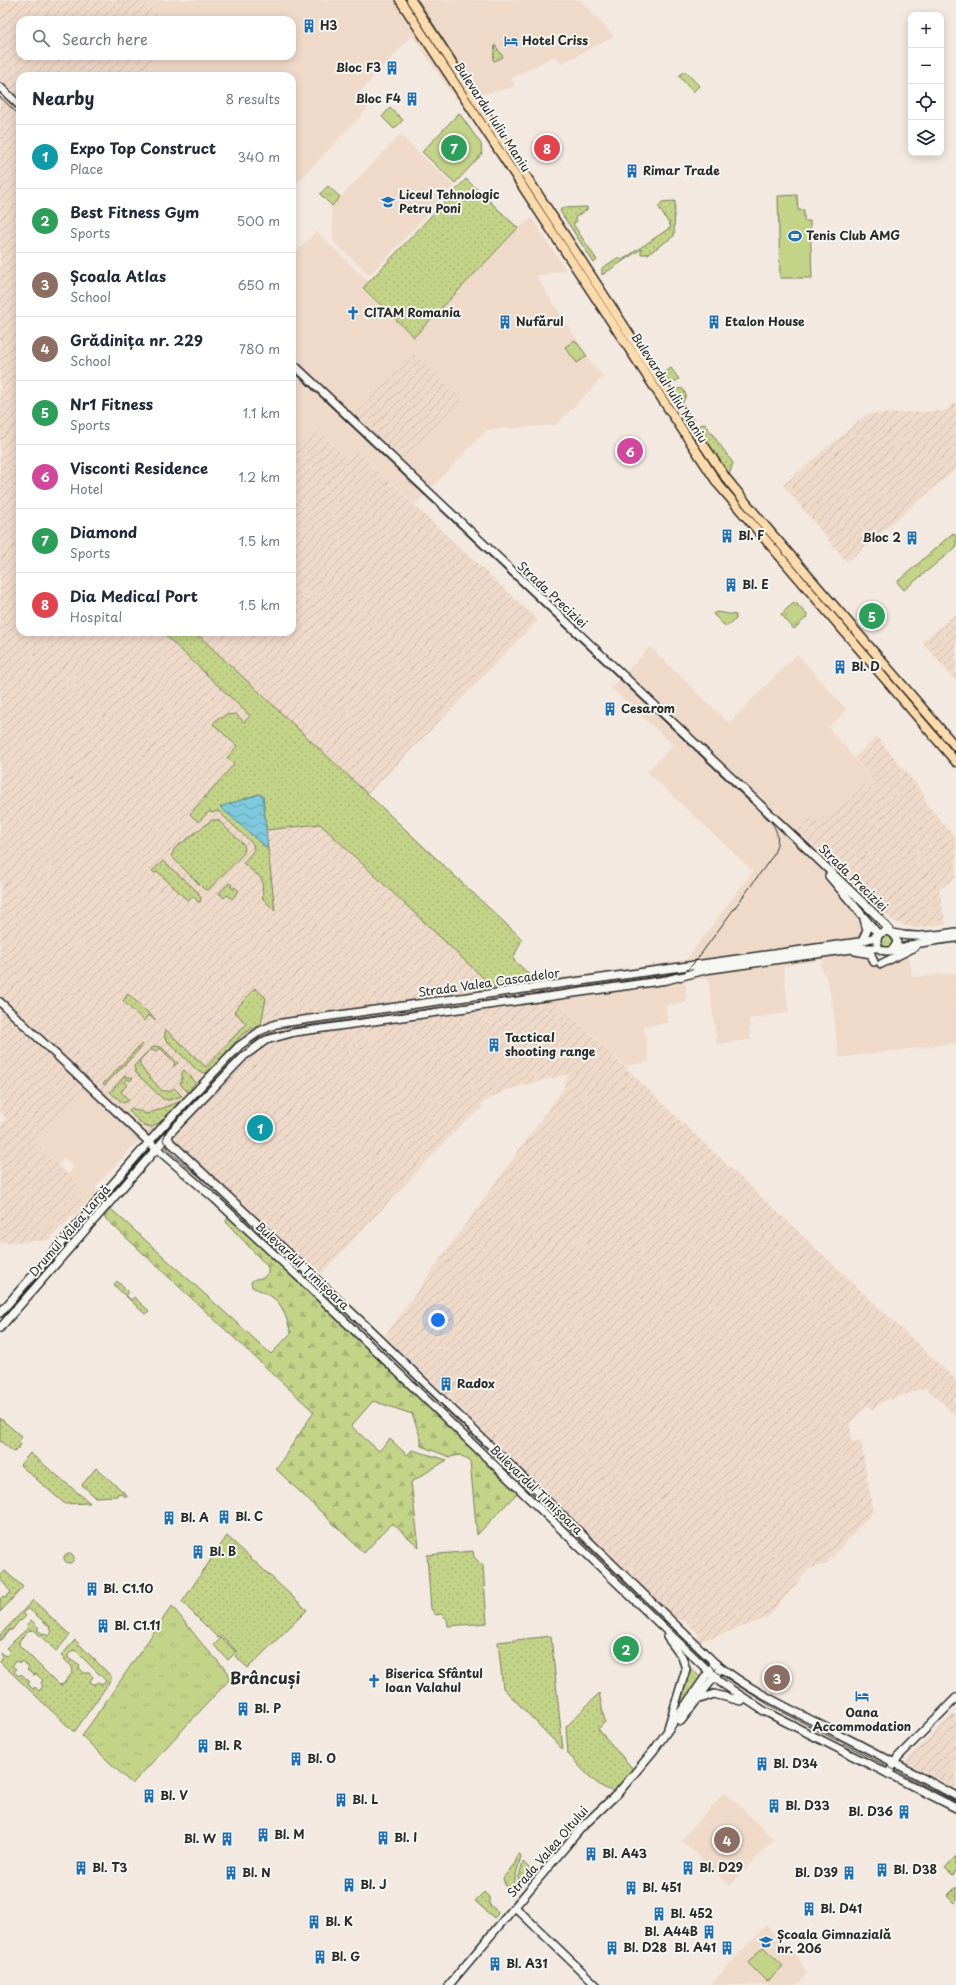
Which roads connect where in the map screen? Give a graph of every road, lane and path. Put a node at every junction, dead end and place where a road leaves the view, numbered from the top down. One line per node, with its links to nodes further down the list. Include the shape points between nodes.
1 (400, 0): 6 (main road, Bulevardul Iuliu Maniu)
2 (411, 0): 4 (main road, Bulevardul Iuliu Maniu)
3 (0, 87): 5 (main road)
4 (477, 100): 6 (main road); 7 (main road, Bulevardul Iuliu Maniu)
5 (16, 102)
6 (469, 105): 8 (main road, Bulevardul Iuliu Maniu)
7 (559, 226): 8 (main road); 9 (main road, Bulevardul Iuliu Maniu)
8 (552, 230): 10 (main road, Bulevardul Iuliu Maniu)
9 (647, 361): 10 (main road); 12 (main road, Bulevardul Iuliu Maniu)
10 (639, 366): 13 (main road, Bulevardul Iuliu Maniu)
11 (296, 367): 16 (main road, Strada Preciziei)
12 (689, 425): 13 (main road); 14 (main road, Bulevardul Iuliu Maniu, via 754,513)
13 (682, 430): 15 (main road, Bulevardul Iuliu Maniu, via 718,484 750,523)
14 (956, 747)
15 (956, 762)
16 (821, 865): 17 (main road, Strada Preciziei); 19 (main road, Strada Preciziei)
17 (861, 913): 20 (main road, Strada Preciziei); 22 (main road, via 867,930)
18 (956, 932): 19 (main road, via 922,937)
19 (892, 933): 20 (main road, via 883,932); 26 (main road, via 897,940)
20 (878, 936): 22 (main road, Strada Valea Cascadelor); 24 (main road, via 876,941)
21 (956, 938): 23 (main road)
22 (862, 941): 28 (main road, Strada Valea Cascadelor)
23 (922, 943): 25 (main road, via 878,963 868,953); 26 (main road)
24 (879, 948): 25 (main road, Strada Valea Cascadelor); 26 (main road)
25 (842, 950): 30 (main road, Strada Valea Cascadelor, via 705,970 667,980)
26 (893, 950)
27 (0, 1002): 34 (main road, Bulevardul Timișoara)
28 (416, 1004): 29 (main road, Strada Valea Cascadelor); 30 (main road)
29 (357, 1012): 31 (main road); 32 (main road, Strada Valea Cascadelor, via 276,1024 260,1031)
30 (417, 1015): 31 (main road, Strada Valea Cascadelor)
31 (359, 1023): 33 (main road, Strada Valea Cascadelor, via 283,1034 266,1040)
32 (239, 1046): 33 (main road); 35 (main road, Strada Valea Cascadelor)
33 (246, 1054): 36 (main road, Strada Valea Cascadelor)
34 (139, 1133): 35 (main road); 37 (main road, Bulevardul Timișoara)
35 (155, 1136): 36 (main road); 37 (main road, Strada Valea Cascadelor)
36 (168, 1139): 37 (main road); 38 (main road, Strada Valea Cascadelor); 41 (main road, Bulevardul Timișoara)
37 (149, 1142): 38 (main road, Bulevardul Timișoara); 39 (main road, Drumul Valea Largă)
38 (156, 1149): 40 (main road, Drumul Valea Largă); 42 (main road, Bulevardul Timișoara, via 215,1199)
39 (0, 1313)
40 (0, 1328)
41 (446, 1404): 42 (main road); 44 (main road, Bulevardul Timișoara)
42 (438, 1411): 43 (main road, Bulevardul Timișoara)
43 (652, 1618): 45 (main road, Bulevardul Timișoara); 51 (main road, via 682,1657 686,1669)
44 (687, 1636): 45 (main road); 46 (main road, Bulevardul Timișoara)
45 (679, 1644): 47 (main road, Bulevardul Timișoara)
46 (718, 1665): 47 (main road, Strada Valea Oltului); 52 (main road, Bulevardul Timișoara, via 775,1702)
47 (712, 1675): 49 (main road, Strada Valea Oltului); 50 (main road, Bulevardul Timișoara); 51 (main road, Strada Valea Oltului)
48 (956, 1698): 52 (main road)
49 (698, 1700): 50 (main road, via 710,1695 719,1695); 51 (main road, Strada Valea Oltului)
50 (752, 1705): 53 (main road, Bulevardul Timișoara)
51 (666, 1735): 56 (main road, Strada Valea Oltului, via 623,1788 585,1824)
52 (894, 1762): 53 (main road); 54 (main road, Bulevardul Timișoara)
53 (888, 1774): 55 (main road, Bulevardul Timișoara)
54 (956, 1796)
55 (956, 1808)
56 (515, 1907): 57 (main road, Strada Valea Oltului); 58 (main road)
57 (449, 1985)
58 (596, 1985)

